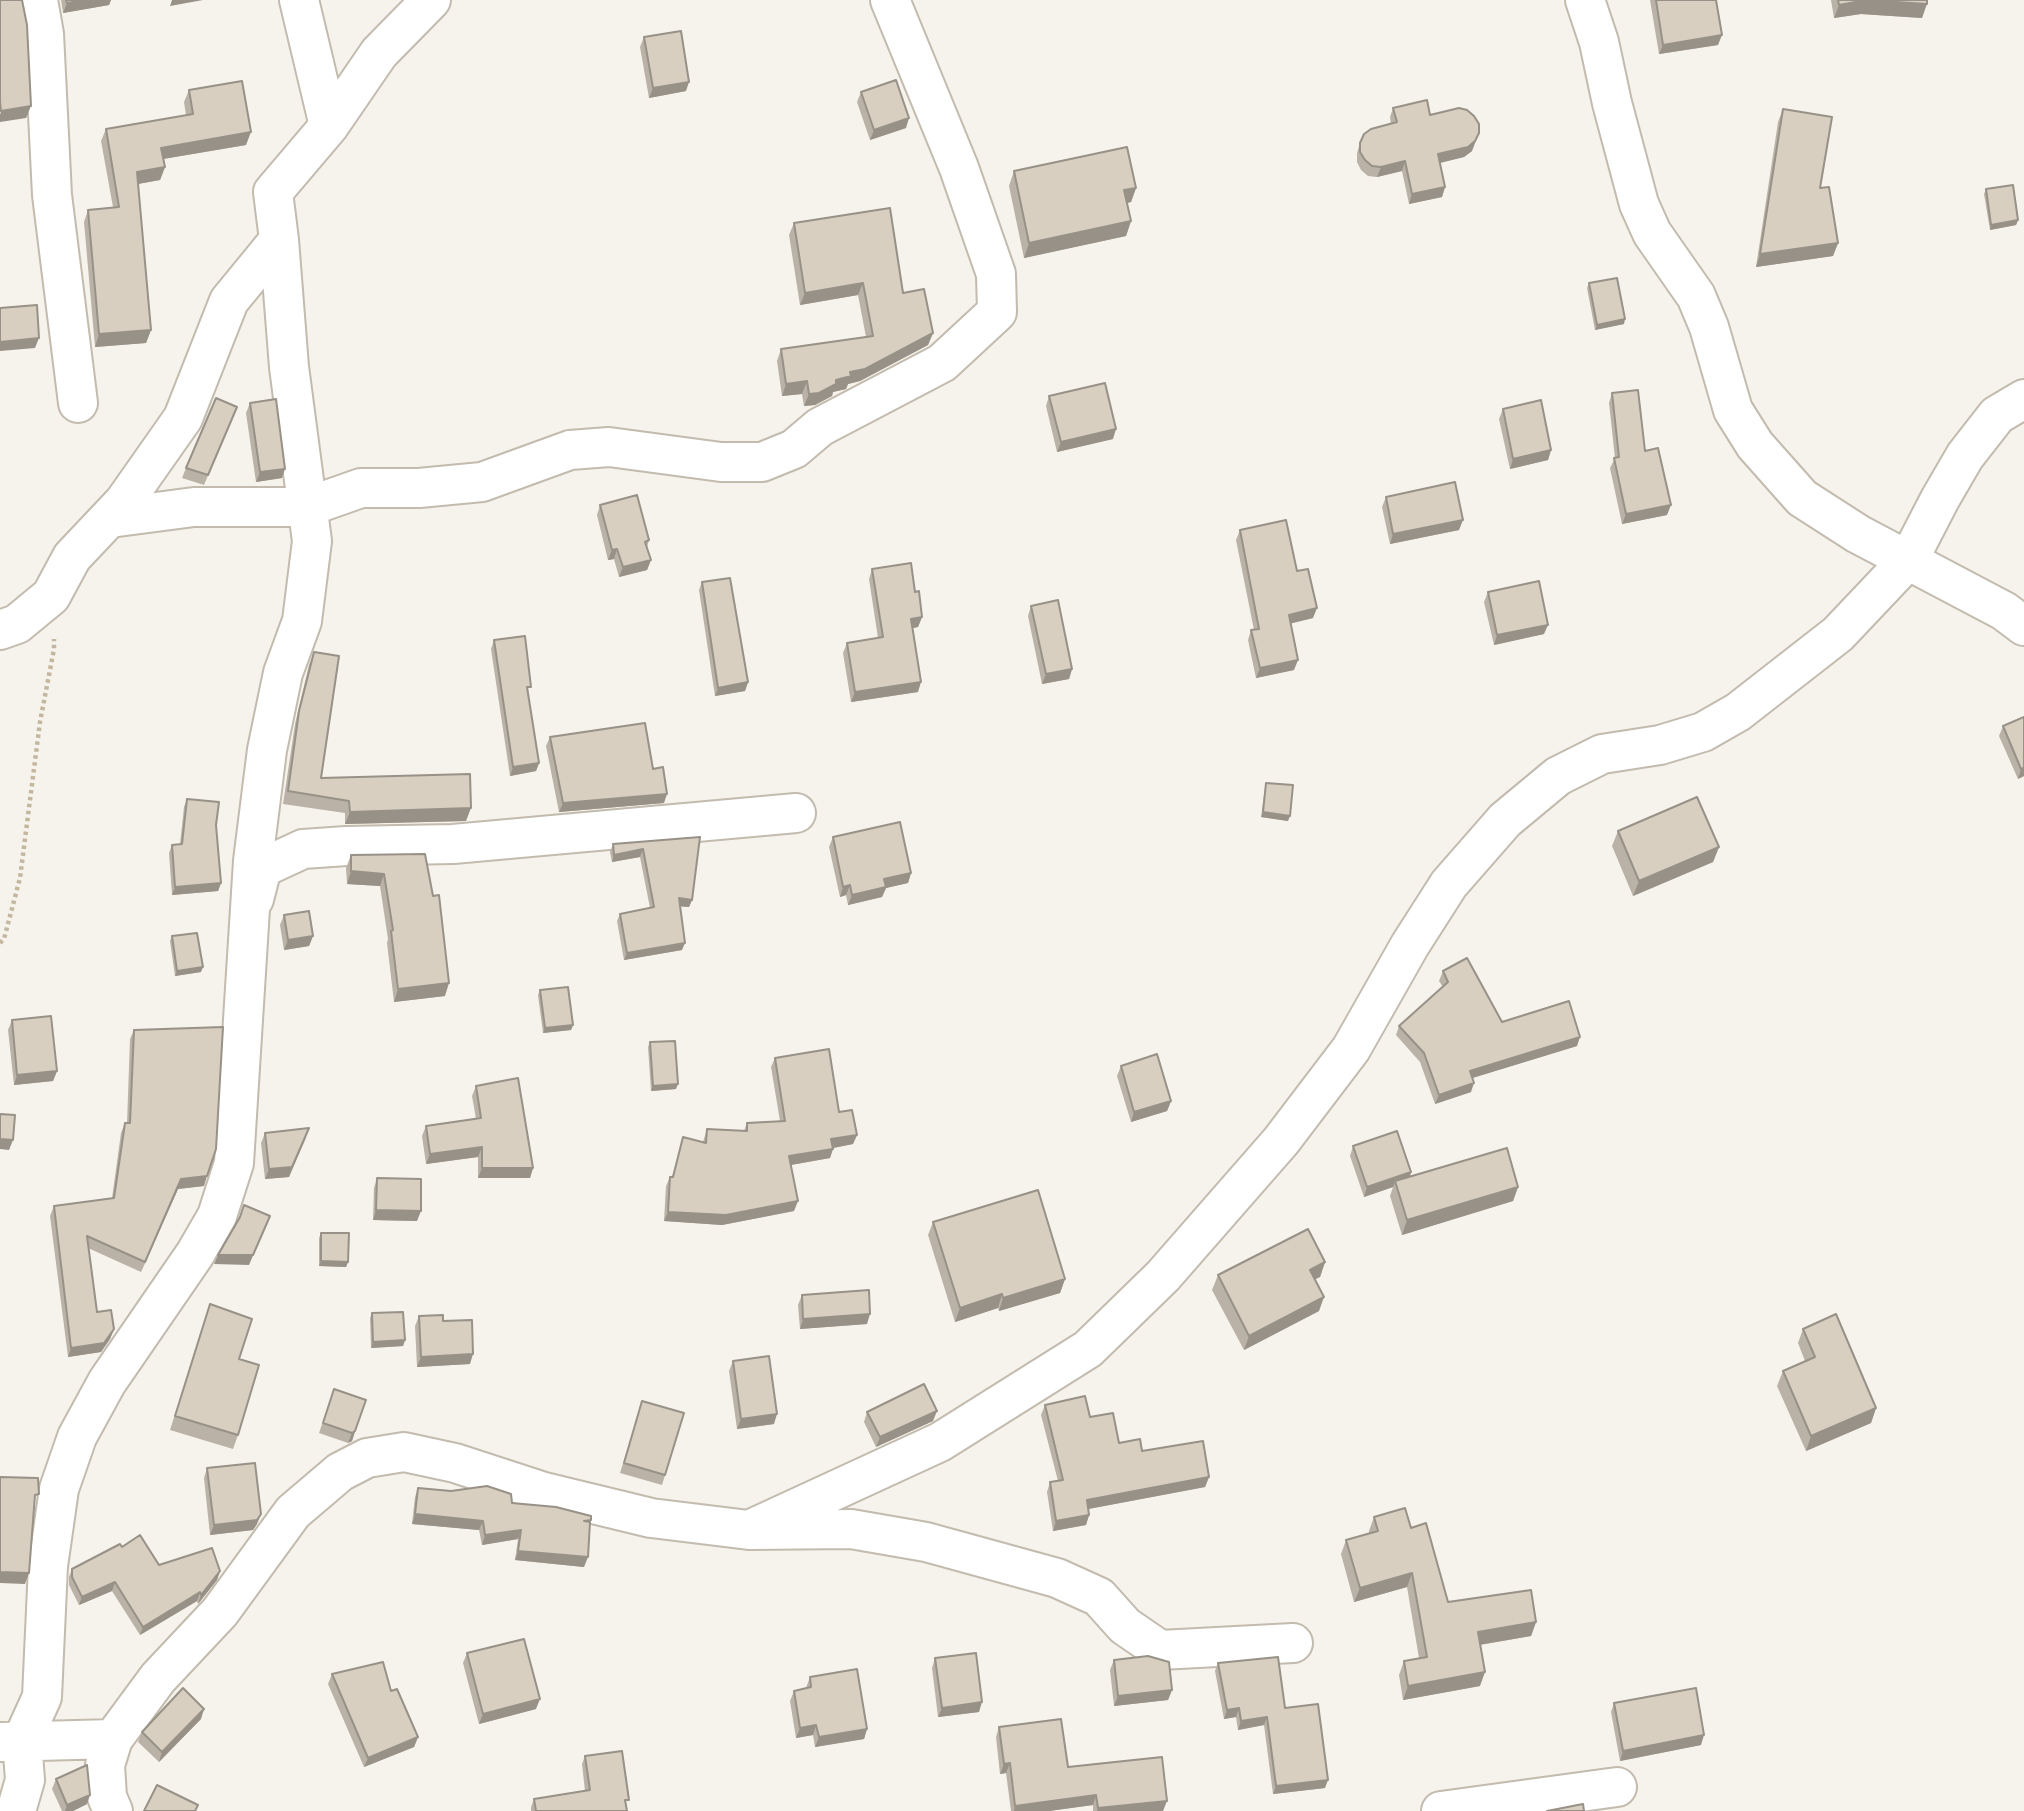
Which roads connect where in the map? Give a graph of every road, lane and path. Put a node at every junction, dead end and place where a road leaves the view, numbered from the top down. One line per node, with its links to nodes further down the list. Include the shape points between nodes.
1 (38, 0): 9 (street, via 44,34 52,195)
2 (299, 0): 6 (street)
3 (431, 0): 6 (street, via 379,53)
4 (890, 0): 10 (street, via 959,168 996,274 997,312 942,363 820,427 793,449 762,462 721,462 609,447 570,450 482,482 361,488)
5 (1586, 0): 12 (street, via 1639,204 1652,233 1696,296 1733,411 1755,445 1802,498 1858,534)
6 (329, 126): 7 (street, via 273,192)
7 (279, 240): 10 (street); 11 (street, via 229,301 183,418)
8 (2024, 399): 12 (street, via 1997,415 1965,456)
9 (78, 403)
10 (307, 507): 11 (street, via 194,507); 17 (street, via 312,541 302,621 283,673 267,750)
11 (110, 518): 13 (street, via 72,557)
12 (1909, 559): 14 (street); 19 (street, via 1838,634 1738,712 1703,732 1660,745 1602,754 1559,776 1505,820 1449,884 1352,1049 1281,1141 1163,1276 1088,1349 940,1442)
13 (51, 596): 15 (street, via 17,624); 18 (path, via 54,649 34,758 20,878)
14 (2024, 626)
15 (0, 630)
16 (796, 813): 17 (street, via 453,845 303,849 262,868)
17 (252, 907): 22 (street, via 234,1163 217,1216 107,1382 77,1437 59,1489 48,1566 42,1698)
18 (0, 943)
19 (749, 1530): 20 (street, via 851,1529 926,1542 1057,1578 1099,1597 1125,1626 1160,1650); 21 (street, via 652,1518 404,1452 367,1458 340,1472 293,1512 220,1612 158,1678)
20 (1293, 1643)
21 (113, 1739): 22 (street); 25 (street, via 105,1765 107,1797)
22 (11, 1742): 24 (street, via 25,1780)
23 (1616, 1787): 26 (street)
24 (16, 1811)
25 (113, 1811)
26 (1441, 1811)

